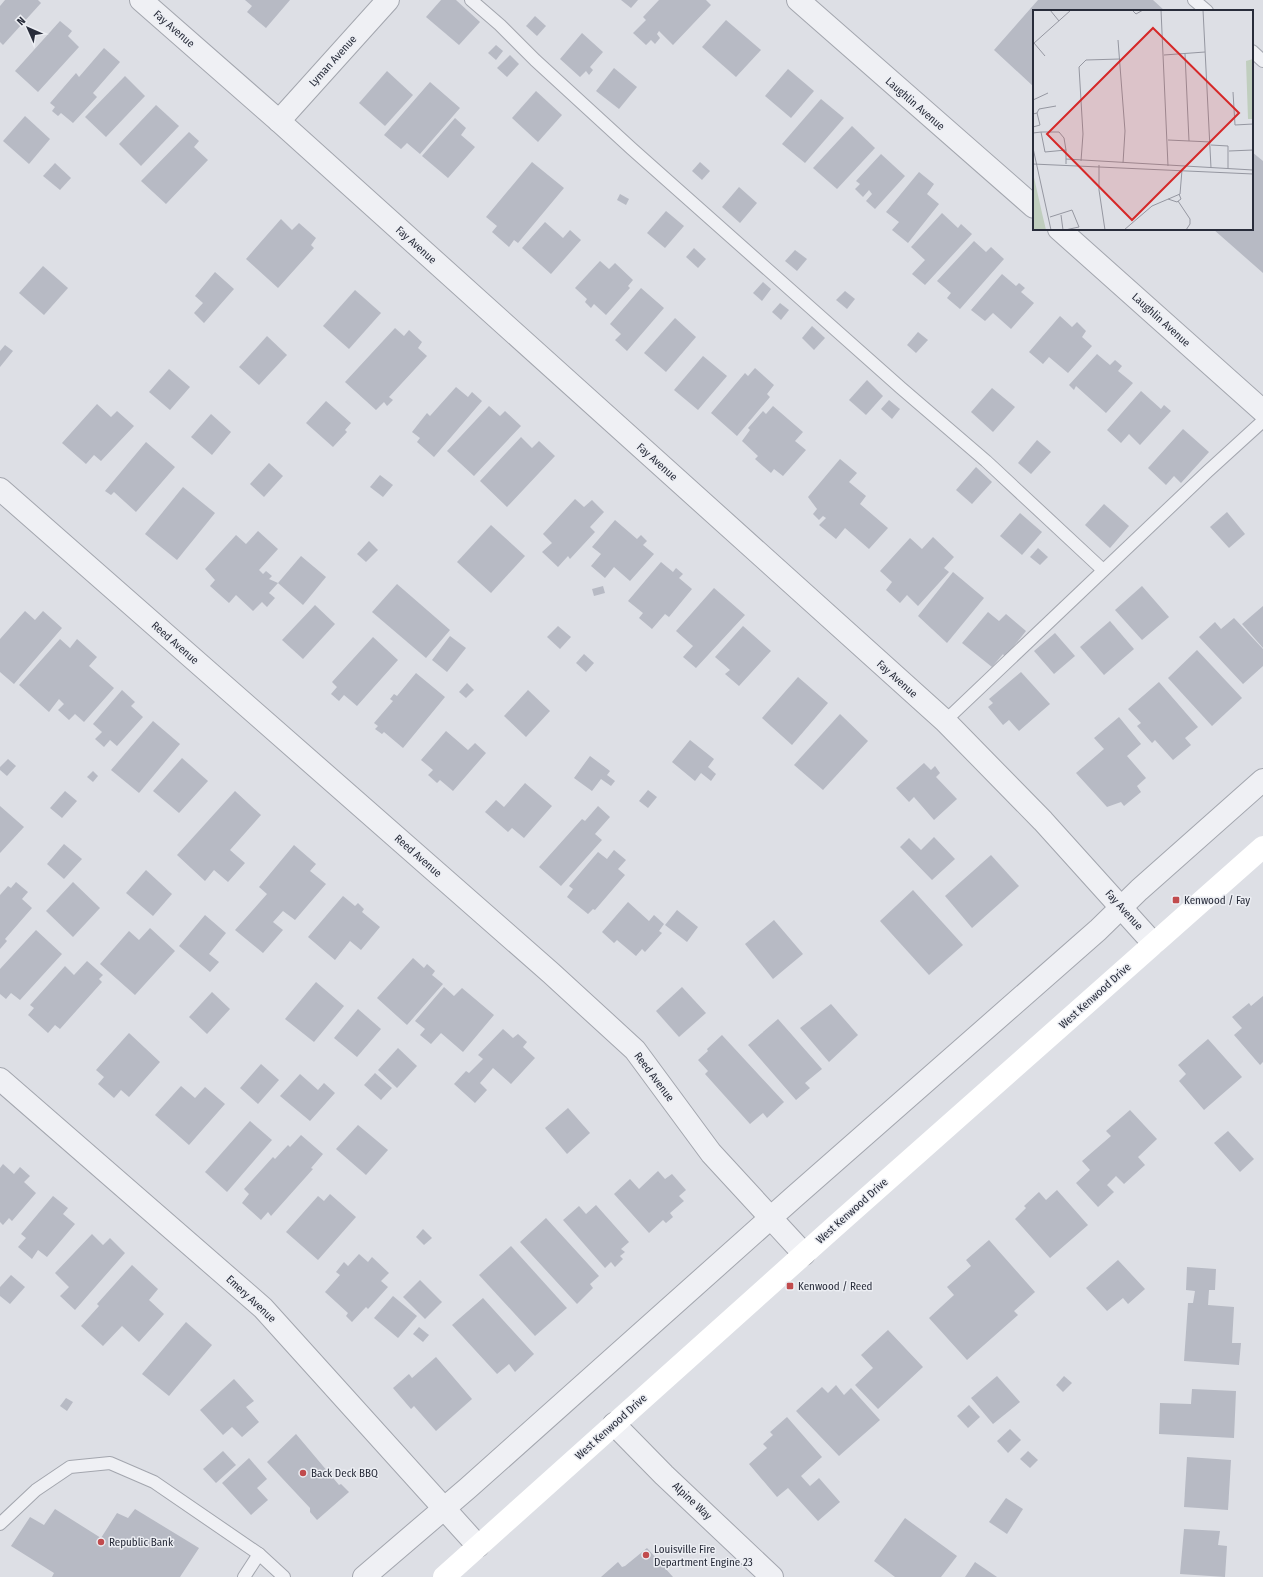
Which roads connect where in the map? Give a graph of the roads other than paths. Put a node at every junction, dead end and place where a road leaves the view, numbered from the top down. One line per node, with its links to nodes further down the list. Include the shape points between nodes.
1 (142, 0): 9 (street, Fay Avenue)
2 (388, 0): 9 (street, Lyman Avenue)
3 (471, 0): 15 (lane, via 632,149 986,461)
4 (798, 0): 10 (street, Laughlin Avenue)
5 (1194, 0): 6 (lane)
6 (1206, 10)
7 (1253, 52): 8 (lane)
8 (1263, 61)
9 (279, 121): 16 (street, Fay Avenue)
10 (1033, 206)
11 (1060, 230): 12 (street, Laughlin Avenue)
12 (1263, 411)
13 (1263, 421): 15 (lane)
14 (0, 490): 22 (street, Reed Avenue, via 551,973 635,1050 711,1153)
15 (1103, 570): 16 (lane)
16 (945, 721): 19 (street, Fay Avenue, via 1043,821)
17 (1263, 780): 19 (street)
18 (1263, 847): 20 (street, West Kenwood Drive)
19 (1122, 908): 20 (street, Fay Avenue); 22 (street)
20 (1153, 943): 23 (street, West Kenwood Drive)
21 (0, 1079): 25 (street, Emery Avenue, via 263,1308)
22 (772, 1219): 23 (street, Reed Avenue); 25 (street)
23 (804, 1254): 24 (street, West Kenwood Drive)
24 (614, 1424): 27 (street, West Kenwood Drive); 33 (street, Alpine Way)
25 (444, 1508): 27 (street, Emery Avenue); 31 (street)
26 (0, 1524): 28 (lane, via 36,1490 70,1467 110,1463 154,1482)
27 (478, 1546): 32 (street, West Kenwood Drive)
28 (259, 1554): 29 (lane); 30 (lane)
29 (244, 1577)
30 (284, 1577)
31 (364, 1577)
32 (444, 1577)
33 (772, 1577)

